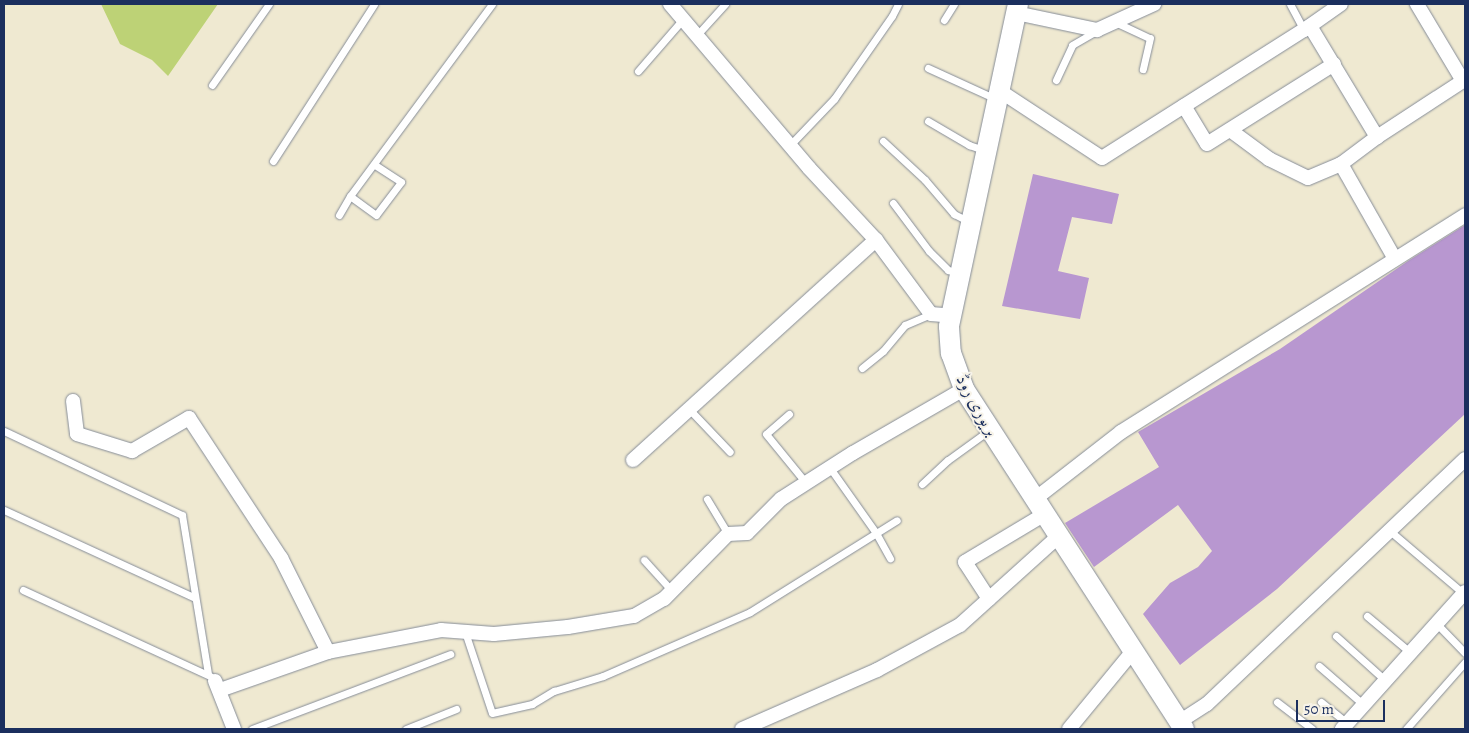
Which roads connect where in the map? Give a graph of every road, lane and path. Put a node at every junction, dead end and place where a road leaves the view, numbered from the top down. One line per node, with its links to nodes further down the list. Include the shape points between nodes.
1 (269, 4): 24 (lane)
2 (374, 4): 33 (lane)
3 (492, 4): 35 (lane)
4 (670, 4): 13 (street)
5 (725, 4): 18 (lane)
6 (898, 4): 31 (lane, via 834,99)
7 (954, 4): 14 (lane)
8 (1154, 4): 15 (street)
9 (1290, 4): 16 (lane)
10 (1341, 4): 16 (street)
11 (1417, 4): 29 (street, via 1463,81)
12 (1017, 6): 17 (street); 25 (main road, بریوری روڈ)
13 (683, 20): 18 (street); 22 (lane)
14 (944, 20)
15 (1115, 22): 17 (street); 21 (lane, via 1150,38)
16 (1307, 28): 19 (street); 26 (street)
17 (1097, 30): 23 (lane, via 1072,44)
18 (697, 35): 31 (street)
19 (1334, 64): 28 (street); 29 (street)
20 (928, 68): 25 (lane)
21 (1143, 69)
22 (638, 71)
23 (1056, 80)
24 (212, 85)
25 (999, 96): 26 (street, via 1102,158); 32 (main road, بریوری روڈ)
26 (1184, 106): 28 (street, via 1207,144)
27 (928, 121): 32 (lane)
28 (1230, 130): 34 (street, via 1269,159 1308,178)
29 (1377, 137): 34 (street)
30 (883, 141): 40 (lane, via 954,214)
31 (790, 145): 41 (street)
32 (987, 151): 40 (main road, بریوری روڈ)
33 (273, 161)
34 (1341, 164): 42 (street)
35 (375, 165): 36 (lane); 36 (lane, via 401,182 376,215)
36 (350, 196): 38 (lane)
37 (893, 203): 43 (lane, via 929,251 948,270)
38 (339, 215)
39 (1465, 215): 42 (street)
40 (972, 222): 43 (main road, بریوری روڈ)
41 (876, 240): 44 (street); 49 (street)
42 (1395, 259): 60 (street, via 1121,432)
43 (961, 274): 45 (main road, بریوری روڈ)
44 (931, 314): 45 (street); 46 (lane, via 905,325 883,351)
45 (952, 316): 47 (main road, بریوری روڈ, via 951,353)
46 (862, 368)
47 (964, 389): 51 (main road, بریوری روڈ); 56 (street)
48 (73, 401): 79 (street, via 76,434 132,451 190,418 281,558)
49 (689, 409): 53 (lane); 54 (street)
50 (789, 414): 57 (lane, via 766,434)
51 (990, 430): 58 (lane, via 948,460); 60 (main road, بریوری روڈ)
52 (4, 431): 72 (lane, via 182,515)
53 (730, 452)
54 (633, 460)
55 (1463, 465): 63 (street)
56 (830, 468): 57 (street); 64 (lane)
57 (806, 483): 65 (street, via 781,499 747,533)
58 (922, 484)
59 (707, 499): 65 (lane)
60 (1040, 506): 66 (main road, بریوری روڈ); 73 (street, via 965,562)
61 (4, 510): 72 (lane)
62 (897, 520): 64 (lane)
63 (1390, 531): 71 (lane); 91 (street)
64 (876, 533): 67 (lane); 76 (lane, via 750,612 603,676 554,692 532,704 492,713)
65 (728, 534): 70 (street)
66 (1059, 536): 73 (street); 78 (main road, بریوری روڈ)
67 (890, 558)
68 (644, 560): 70 (lane)
69 (22, 590): 85 (lane)
70 (672, 592): 76 (street, via 634,616 568,627 503,633)
71 (1465, 593): 75 (street)
72 (195, 598): 85 (lane)
73 (989, 599): 96 (street, via 960,625 877,670)
74 (1367, 616): 80 (lane)
75 (1437, 624): 80 (street); 81 (lane)
76 (465, 632): 79 (street, via 441,630)
77 (1336, 636): 86 (lane)
78 (1133, 650): 91 (main road, بریوری روڈ); 97 (street)
79 (328, 652): 85 (street)
80 (1411, 653): 86 (street)
81 (1465, 653)
82 (450, 654): 94 (lane)
83 (1465, 662): 99 (lane)
84 (1319, 666): 89 (lane)
85 (214, 681): 93 (street)
86 (1386, 681): 89 (street)
87 (1277, 702): 98 (lane)
88 (1321, 702): 92 (lane)
89 (1364, 705): 92 (street)
90 (456, 709): 95 (lane)
91 (1181, 726)
92 (1344, 726)
93 (234, 729)
94 (252, 729)
95 (406, 729)
96 (742, 729)
97 (1069, 729)
98 (1312, 729)
99 (1406, 729)

